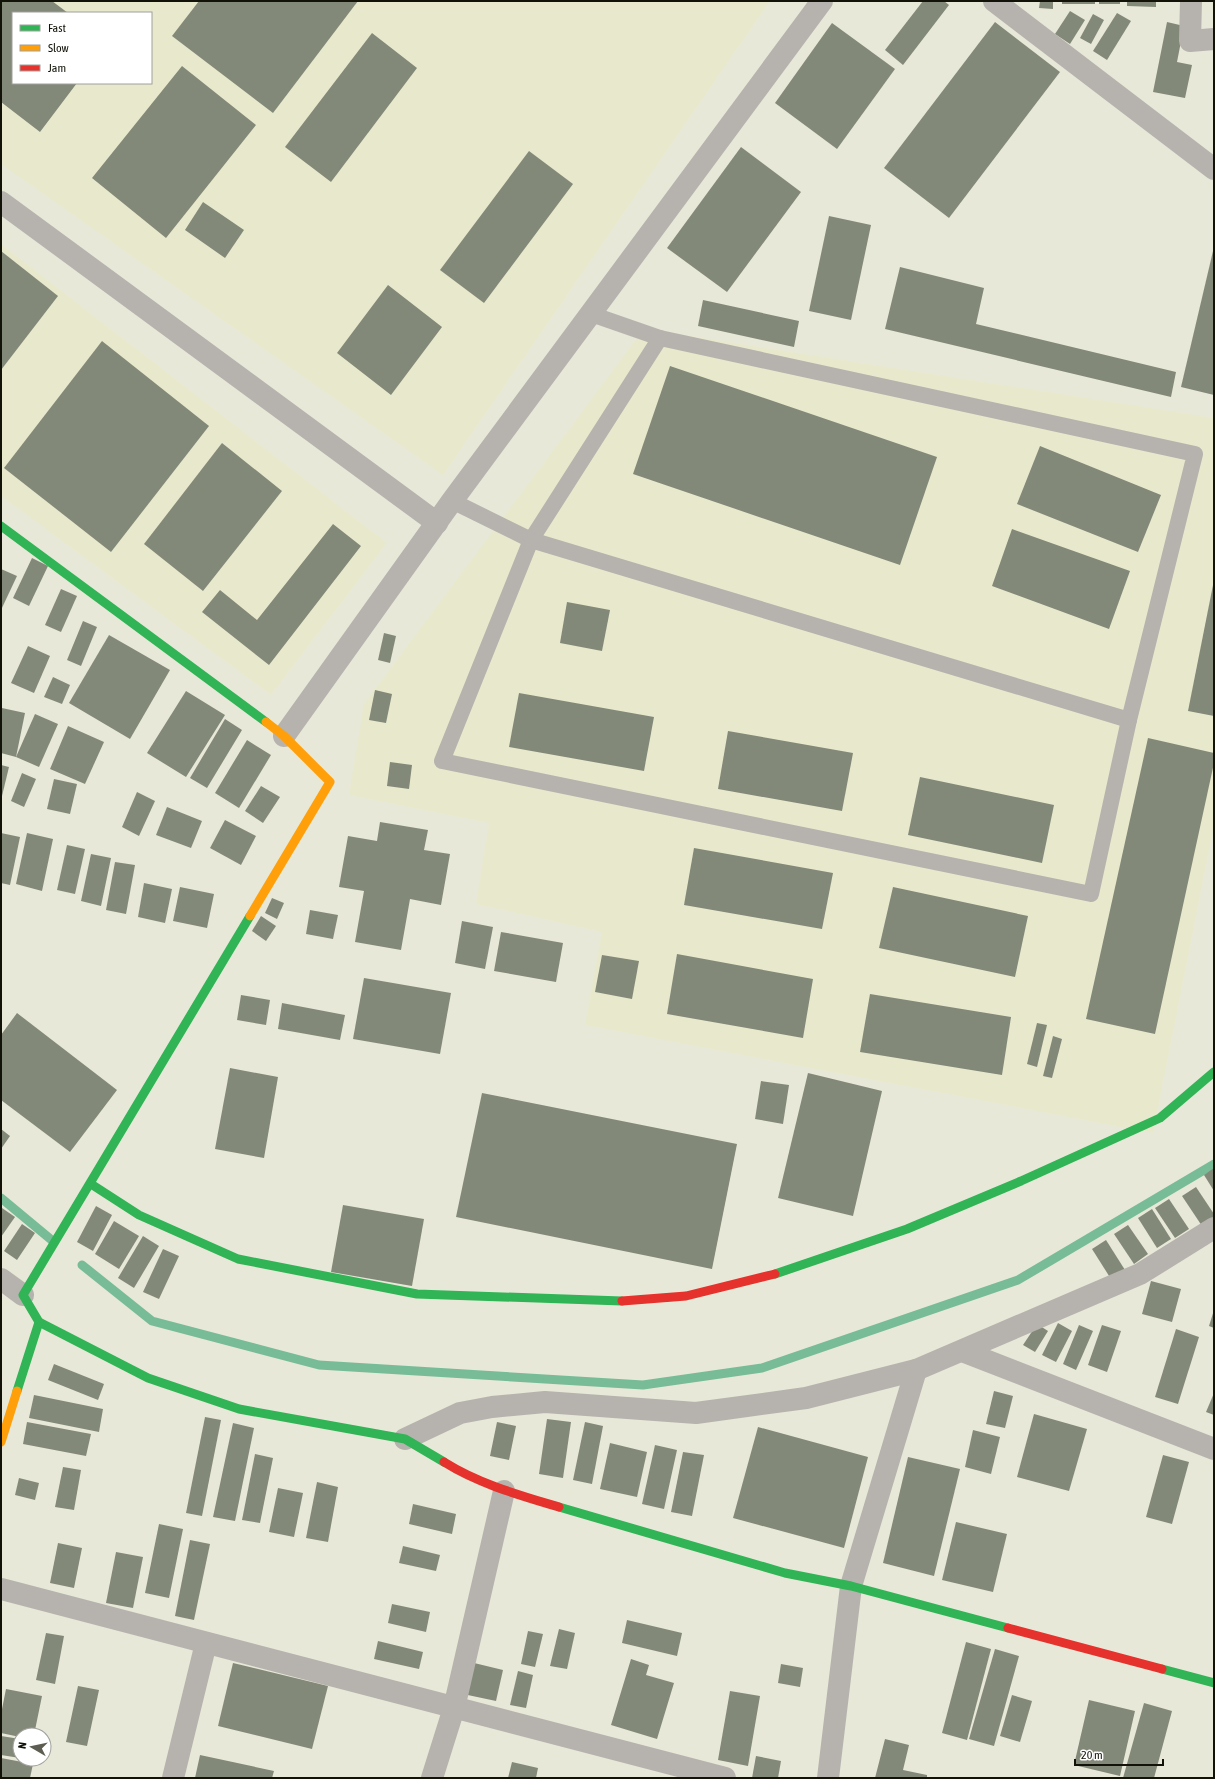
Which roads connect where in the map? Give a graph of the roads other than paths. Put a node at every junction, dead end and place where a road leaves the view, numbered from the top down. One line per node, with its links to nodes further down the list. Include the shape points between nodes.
1 (822, 1): 7 (street)
2 (994, 1): 5 (street)
3 (1191, 1): 4 (street, via 1190,41)
4 (1214, 39)
5 (1214, 170)
6 (1, 202): 10 (street)
7 (591, 314): 8 (lane); 9 (street)
8 (660, 338): 12 (lane); 13 (lane, via 1194,454)
9 (452, 501): 10 (street); 12 (lane)
10 (437, 523): 14 (street)
11 (1, 526): 14 (street)
12 (531, 540): 13 (lane); 13 (lane, via 442,761 1091,894)
13 (1129, 720)
14 (284, 736): 16 (street, via 330,782)
15 (1214, 1072): 16 (street, via 1160,1118 1021,1181 907,1229 789,1270 686,1296 616,1301 417,1294 238,1259 139,1215)
16 (91, 1184): 19 (street)
17 (1214, 1228): 21 (street, via 1140,1274)
18 (1, 1279): 19 (street)
19 (23, 1295): 20 (street)
20 (39, 1322): 23 (street, via 148,1378 239,1409); 24 (street)
21 (962, 1350): 22 (street); 25 (street)
22 (916, 1370): 23 (street, via 806,1398 696,1413 545,1402 492,1407 460,1413); 27 (street)
23 (405, 1439): 26 (street, via 455,1469)
24 (1, 1442)
25 (1214, 1449)
26 (504, 1491): 27 (street, via 785,1573); 31 (street)
27 (851, 1586): 30 (street); 35 (street)
28 (1, 1589): 29 (street)
29 (206, 1643): 31 (street); 32 (street)
30 (1214, 1683)
31 (454, 1708): 33 (street); 34 (street)
32 (173, 1778)
33 (432, 1778)
34 (726, 1778)
35 (828, 1778)

